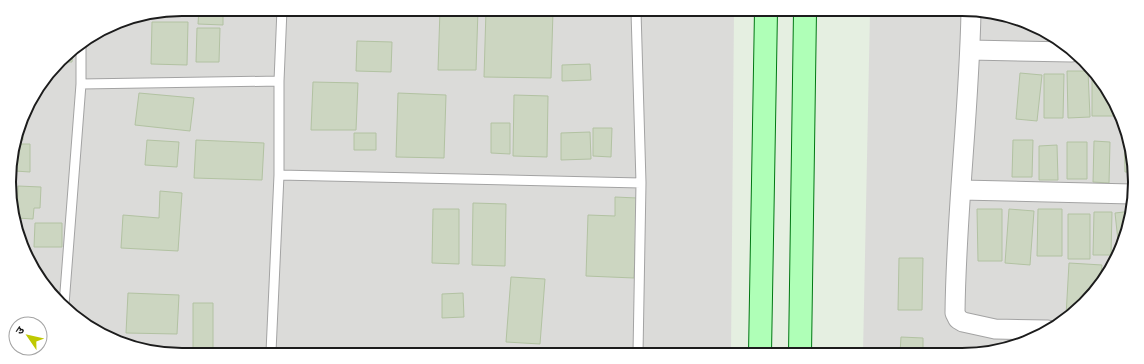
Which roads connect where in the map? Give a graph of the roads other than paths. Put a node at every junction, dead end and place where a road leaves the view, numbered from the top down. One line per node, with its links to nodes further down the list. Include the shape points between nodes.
1 (282, 16): 9 (lane)
2 (636, 16): 12 (lane)
3 (766, 16): 19 (street)
4 (805, 16): 20 (street)
5 (971, 16): 7 (street)
6 (81, 50): 10 (lane)
7 (970, 50): 8 (street); 13 (street)
8 (1065, 52)
9 (279, 81): 10 (lane); 11 (lane)
10 (81, 84): 15 (lane)
11 (279, 175): 12 (lane); 17 (lane)
12 (642, 183): 18 (lane)
13 (961, 190): 14 (street); 16 (street, via 956,264 958,319 995,329)
14 (1128, 194)
15 (64, 298)
16 (1037, 330)
17 (271, 348)
18 (638, 348)
19 (760, 348)
20 (800, 348)

